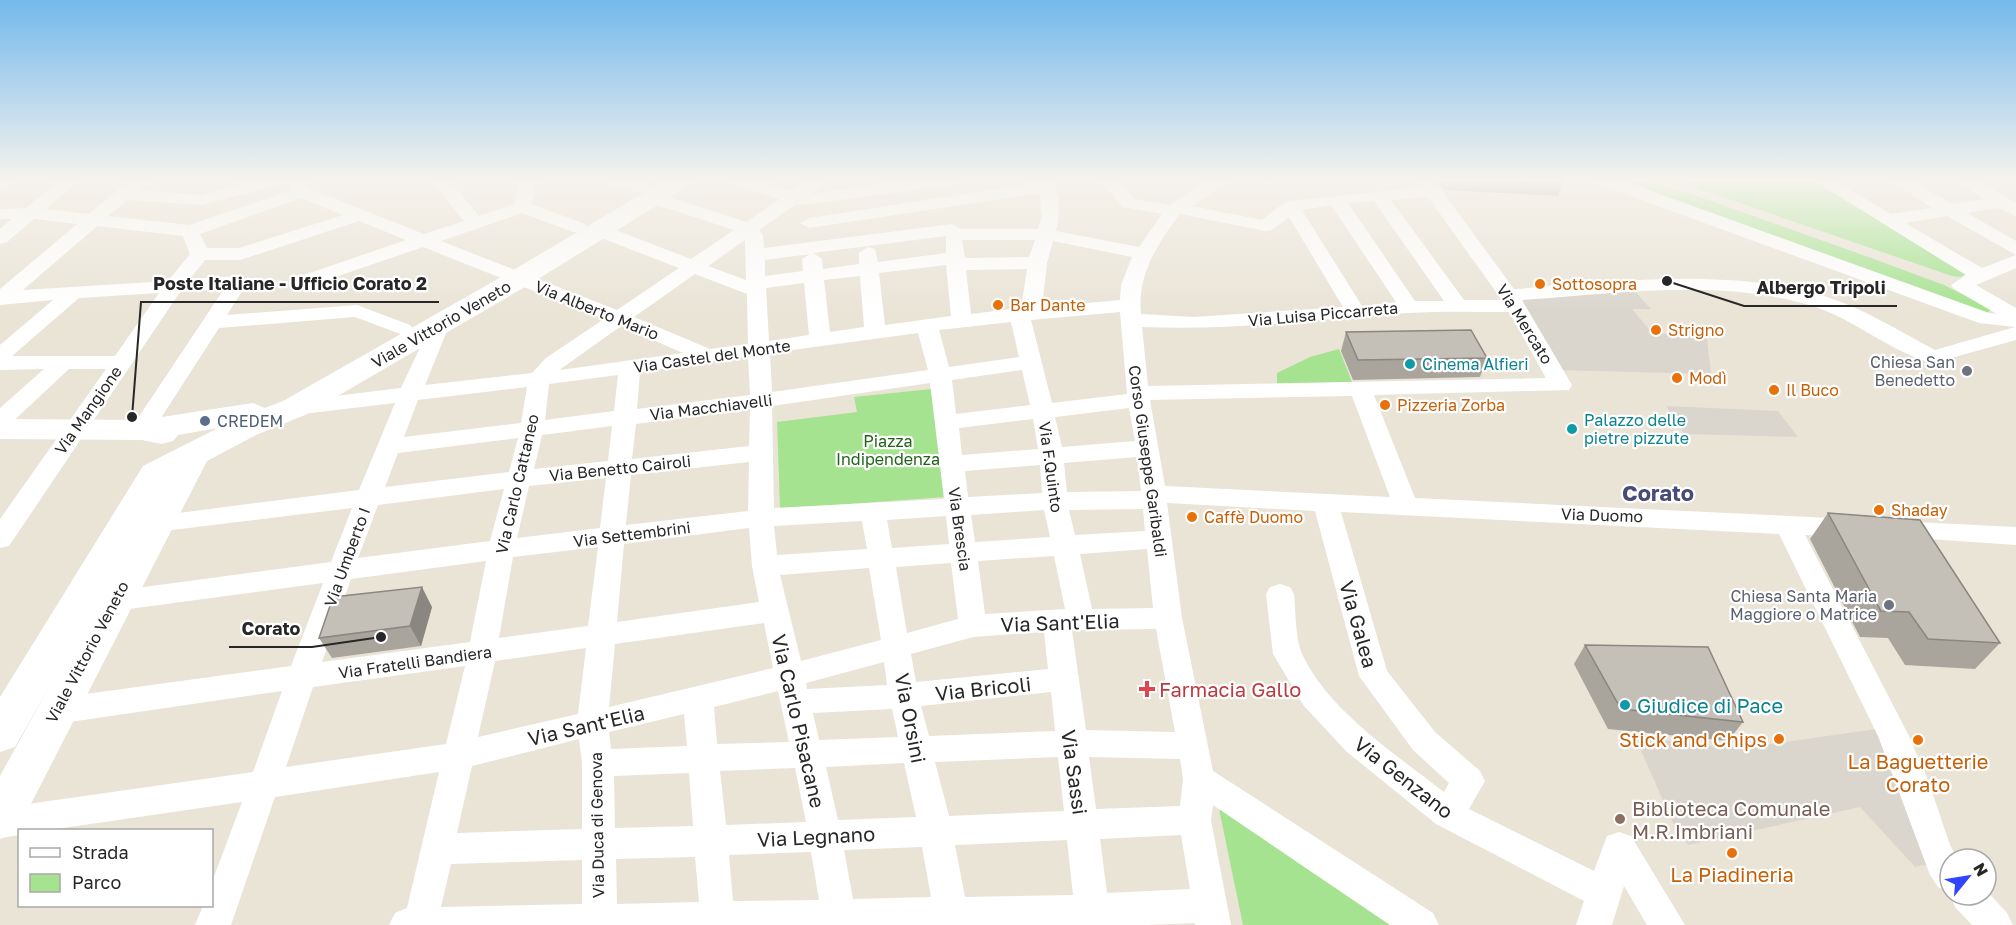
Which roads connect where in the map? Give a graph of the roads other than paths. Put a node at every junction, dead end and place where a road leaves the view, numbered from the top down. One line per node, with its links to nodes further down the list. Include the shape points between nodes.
1 (18, 223): 31 (street)
2 (91, 223): 51 (street)
3 (115, 223): 28 (street)
4 (209, 223): 28 (street)
5 (333, 223): 36 (street, via 240,254)
6 (384, 223): 32 (street, Via Alberto Mario)
7 (472, 223): 32 (street)
8 (570, 223): 26 (street)
9 (597, 223): 26 (main road, Viale Vittorio Veneto)
10 (735, 223): 27 (street)
11 (759, 223): 27 (street)
12 (808, 223): 34 (street)
13 (864, 223): 33 (street)
14 (952, 223): 29 (street)
15 (1049, 223): 30 (street)
16 (1165, 223): 37 (street, Corso Giuseppe Garibaldi)
17 (1250, 223): 18 (street)
18 (1270, 223)
19 (1301, 223): 55 (street)
20 (1352, 223): 54 (street)
21 (1399, 223): 53 (street)
22 (1456, 223): 52 (street, Via Mercato)
23 (1723, 223): 60 (street, via 1986,319)
24 (1893, 223): 44 (street)
25 (1971, 223): 35 (street)
26 (588, 229): 42 (street); 45 (main road, Viale Vittorio Veneto)
27 (749, 229): 38 (street, Via Carlo Pisacane, via 754,235); 42 (street)
28 (190, 231): 36 (street)
29 (953, 233): 30 (street); 33 (street); 39 (street)
30 (1045, 234): 37 (street); 41 (street)
31 (0, 238)
32 (426, 240): 45 (street, Via Alberto Mario); 47 (street)
33 (867, 241): 34 (street); 43 (street)
34 (811, 248): 38 (street); 46 (street)
35 (2016, 249)
36 (200, 254): 48 (street, Via Mangione)
37 (1143, 254): 57 (street, Corso Giuseppe Garibaldi, via 1131,285)
38 (756, 255): 49 (street, Via Carlo Pisacane)
39 (955, 261): 41 (street); 43 (street); 62 (street)
40 (2016, 261): 44 (street)
41 (1036, 263): 56 (street)
42 (691, 267): 49 (street); 59 (street)
43 (870, 268): 46 (street); 67 (street)
44 (1980, 274): 58 (street, via 1961,285)
45 (512, 275): 59 (street, Via Alberto Mario); 63 (main road, Viale Vittorio Veneto); 65 (main road, Viale Vittorio Veneto)
46 (814, 275): 49 (street); 68 (street)
47 (308, 280)
48 (175, 285): 50 (street); 61 (street, via 238,282); 72 (street, Via Mangione)
49 (757, 287): 69 (street, Via Carlo Pisacane)
50 (74, 292): 51 (street); 70 (street)
51 (2, 298)
52 (1512, 300): 53 (street, Via Luisa Piccarreta); 66 (street, Via Luisa Piccarreta, via 1659,286 1761,290 1817,301 1933,357); 79 (street, Via Mercato, via 1561,385)
53 (1458, 306): 54 (street, Via Luisa Piccarreta)
54 (1409, 307): 55 (street, Via Luisa Piccarreta)
55 (1355, 311): 57 (street, Via Luisa Piccarreta, via 1193,323)
56 (1025, 313): 57 (street, Via Castel del Monte); 62 (street, Via Castel del Monte); 73 (street, Via F.Quinto)
57 (1130, 313): 81 (street, Corso Giuseppe Garibaldi)
58 (2016, 316)
59 (620, 318): 71 (street, Via Alberto Mario); 78 (street, via 554,363)
60 (2016, 321)
61 (211, 322): 65 (street, via 357,311); 91 (street)
62 (962, 322): 64 (street, Via Castel del Monte)
63 (439, 326): 80 (street, Via Umberto I); 84 (main road, Viale Vittorio Veneto)
64 (927, 326): 67 (street, Via Castel del Monte); 77 (street, Via Brescia)
65 (403, 329): 84 (main road, Viale Vittorio Veneto)
66 (2016, 333)
67 (875, 334): 68 (street, Via Castel del Monte)
68 (820, 341): 69 (street, Via Castel del Monte)
69 (757, 350): 71 (street, Via Castel del Monte); 82 (street, Via Carlo Pisacane)
70 (0, 356)
71 (705, 356): 76 (street, Via Castel del Monte)
72 (121, 362): 75 (street); 90 (street, Via Mangione)
73 (1032, 362): 77 (street, Via Macchiavelli); 83 (street, Via F.Quinto)
74 (0, 363): 75 (street)
75 (62, 364): 86 (street)
76 (630, 367): 78 (street, Via Castel del Monte); 85 (street, Via Duca di Genova)
77 (940, 375): 82 (street, Via Macchiavelli); 87 (street, Via Brescia)
78 (539, 379): 80 (street, Via Castel del Monte); 88 (street, Via Carlo Cattaneo)
79 (1360, 388): 81 (street); 104 (street)
80 (409, 392): 84 (street, Via Castel del Monte); 92 (street, Via Umberto I)
81 (1138, 396): 83 (street); 93 (street, Corso Giuseppe Garibaldi)
82 (761, 401): 85 (street, Via Macchiavelli); 94 (street, Via Carlo Pisacane)
83 (1043, 412): 87 (street); 96 (street, Via F.Quinto)
84 (264, 414): 91 (main road, Via Castel del Monte); 95 (main road, Viale Vittorio Veneto)
85 (626, 417): 88 (street, Via Macchiavelli); 98 (street, Via Duca di Genova)
86 (0, 421)
87 (947, 422): 97 (street, Via Brescia)
88 (532, 428): 92 (street, Via Macchiavelli); 99 (street, Via Carlo Cattaneo)
89 (0, 429): 90 (main road, Via Castel del Monte)
90 (74, 429): 91 (main road, Via Castel del Monte); 112 (street, Via Mangione)
91 (142, 430): 95 (main road, Via Castel del Monte, via 179,438)
92 (390, 446): 100 (street, Via Umberto I)
93 (1148, 448): 96 (street); 101 (street, Corso Giuseppe Garibaldi)
94 (762, 453): 98 (street, Via Benetto Cairoli); 107 (street, Via Carlo Pisacane)
95 (194, 455): 108 (main road, Viale Vittorio Veneto); 136 (main road, Viale Vittorio Veneto, via 155,474)
96 (1052, 458): 97 (street); 102 (street, Via F.Quinto)
97 (951, 464): 105 (street, Via Brescia)
98 (619, 468): 99 (street, Via Benetto Cairoli); 111 (street, Via Duca di Genova)
99 (518, 479): 100 (street, Via Benetto Cairoli); 115 (street, Via Carlo Cattaneo)
100 (370, 497): 108 (street, Via Benetto Cairoli); 119 (street, Via Umberto I)
101 (1153, 497): 102 (street, Via Settembrini); 103 (street, Via Duomo); 113 (street, Corso Giuseppe Garibaldi)
102 (1055, 501): 105 (street, Via Settembrini); 114 (street, Via F.Quinto)
103 (1325, 501): 104 (street, Via Duomo); 146 (street, Via Galea, via 1374,676 1424,741 1469,781)
104 (1406, 507): 109 (street, Via Duomo)
105 (957, 508): 106 (street, Via Settembrini); 116 (street, Via Brescia)
106 (873, 510): 107 (street, Via Settembrini); 117 (street, Via Orsini)
107 (761, 518): 111 (street, Via Settembrini); 118 (street, Via Carlo Pisacane)
108 (156, 523): 121 (main road, Viale Vittorio Veneto)
109 (1788, 526): 110 (street, Via Duomo); 155 (street, via 1890,727)
110 (2016, 536)
111 (611, 537): 115 (street, Via Settembrini); 126 (street, Via Duca di Genova)
112 (0, 539)
113 (1159, 539): 114 (street); 123 (street, Corso Giuseppe Garibaldi)
114 (1064, 546): 116 (street); 124 (street, Via F.Quinto)
115 (501, 549): 119 (street, Via Settembrini); 128 (street, Via Carlo Cattaneo)
116 (964, 553): 117 (street); 125 (street, Via Brescia)
117 (881, 558): 118 (street); 127 (street, Via Orsini)
118 (765, 566): 122 (street, Via Carlo Pisacane)
119 (341, 572): 121 (street, Via Settembrini); 129 (street, Via Umberto I)
120 (1280, 594): 146 (street, Via Genzano, via 1287,654 1314,697 1358,743)
121 (114, 601): 134 (main road, Viale Vittorio Veneto)
122 (774, 611): 126 (street, Via Fratelli Bandiera); 131 (street, Via Carlo Pisacane)
123 (1168, 618): 124 (street, Via Sant'Elia); 138 (street, Corso Giuseppe Garibaldi)
124 (1069, 620): 125 (street, Via Sant'Elia); 130 (street, Via Sassi)
125 (973, 626): 127 (street, Via Sant'Elia)
126 (601, 633): 128 (street, Via Fratelli Bandiera); 135 (street, Via Duca di Genova)
127 (897, 647): 131 (street, Via Sant'Elia); 132 (street, Via Orsini)
128 (482, 653): 129 (street, Via Fratelli Bandiera); 141 (street, Via Carlo Cattaneo)
129 (303, 678): 134 (street, Via Fratelli Bandiera); 145 (street, Via Umberto I)
130 (1063, 679): 132 (street, Via Bricoli); 137 (street, Via Sassi)
131 (792, 689): 132 (street, Via Bricoli); 133 (street, Via Sant'Elia); 140 (street, Via Carlo Pisacane)
132 (904, 696): 139 (street, Via Orsini)
133 (698, 699): 135 (street, Via Sant'Elia); 142 (street)
134 (56, 711): 148 (main road, Viale Vittorio Veneto)
135 (592, 724): 141 (street, Via Sant'Elia); 143 (street, Via Duca di Genova)
136 (0, 734)
137 (1072, 743): 138 (street); 139 (street); 149 (street, Via Sassi)
138 (1191, 746): 144 (street, Corso Giuseppe Garibaldi)
139 (916, 750): 140 (street); 150 (street, Via Orsini)
140 (805, 754): 142 (street); 151 (street, Via Carlo Pisacane)
141 (456, 756): 145 (street, Via Sant'Elia); 154 (street, Via Carlo Cattaneo)
142 (704, 759): 143 (street); 152 (street)
143 (598, 763): 153 (street, Via Duca di Genova)
144 (1199, 779): 147 (street, Corso Giuseppe Garibaldi); 166 (street)
145 (265, 786): 148 (street, Via Sant'Elia); 165 (street, Via Umberto I)
146 (1447, 814): 156 (street, Via Genzano)
147 (1195, 820): 149 (street, Via Legnano); 158 (street, Corso Giuseppe Garibaldi)
148 (0, 821)
149 (1083, 826): 150 (street, Via Legnano); 159 (street, Via Sassi)
150 (936, 831): 151 (street, Via Legnano); 160 (street, Via Orsini)
151 (825, 834): 152 (street, Via Legnano); 161 (street, Via Carlo Pisacane)
152 (711, 841): 153 (street, Via Legnano); 162 (street)
153 (597, 844): 154 (street, Via Legnano); 163 (street, Via Duca di Genova)
154 (436, 849): 164 (street, Via Carlo Cattaneo)
155 (1938, 850)
156 (1604, 893): 167 (street); 168 (street, via 1618,847)
157 (1978, 907): 169 (street)
158 (1212, 915): 159 (street)
159 (1093, 918): 160 (street)
160 (951, 919): 161 (street)
161 (840, 920): 162 (street)
162 (718, 921): 163 (street)
163 (600, 922): 164 (street)
164 (415, 924)
165 (213, 925)
166 (1421, 925)
167 (1594, 925)
168 (1666, 925)
169 (1995, 925)

